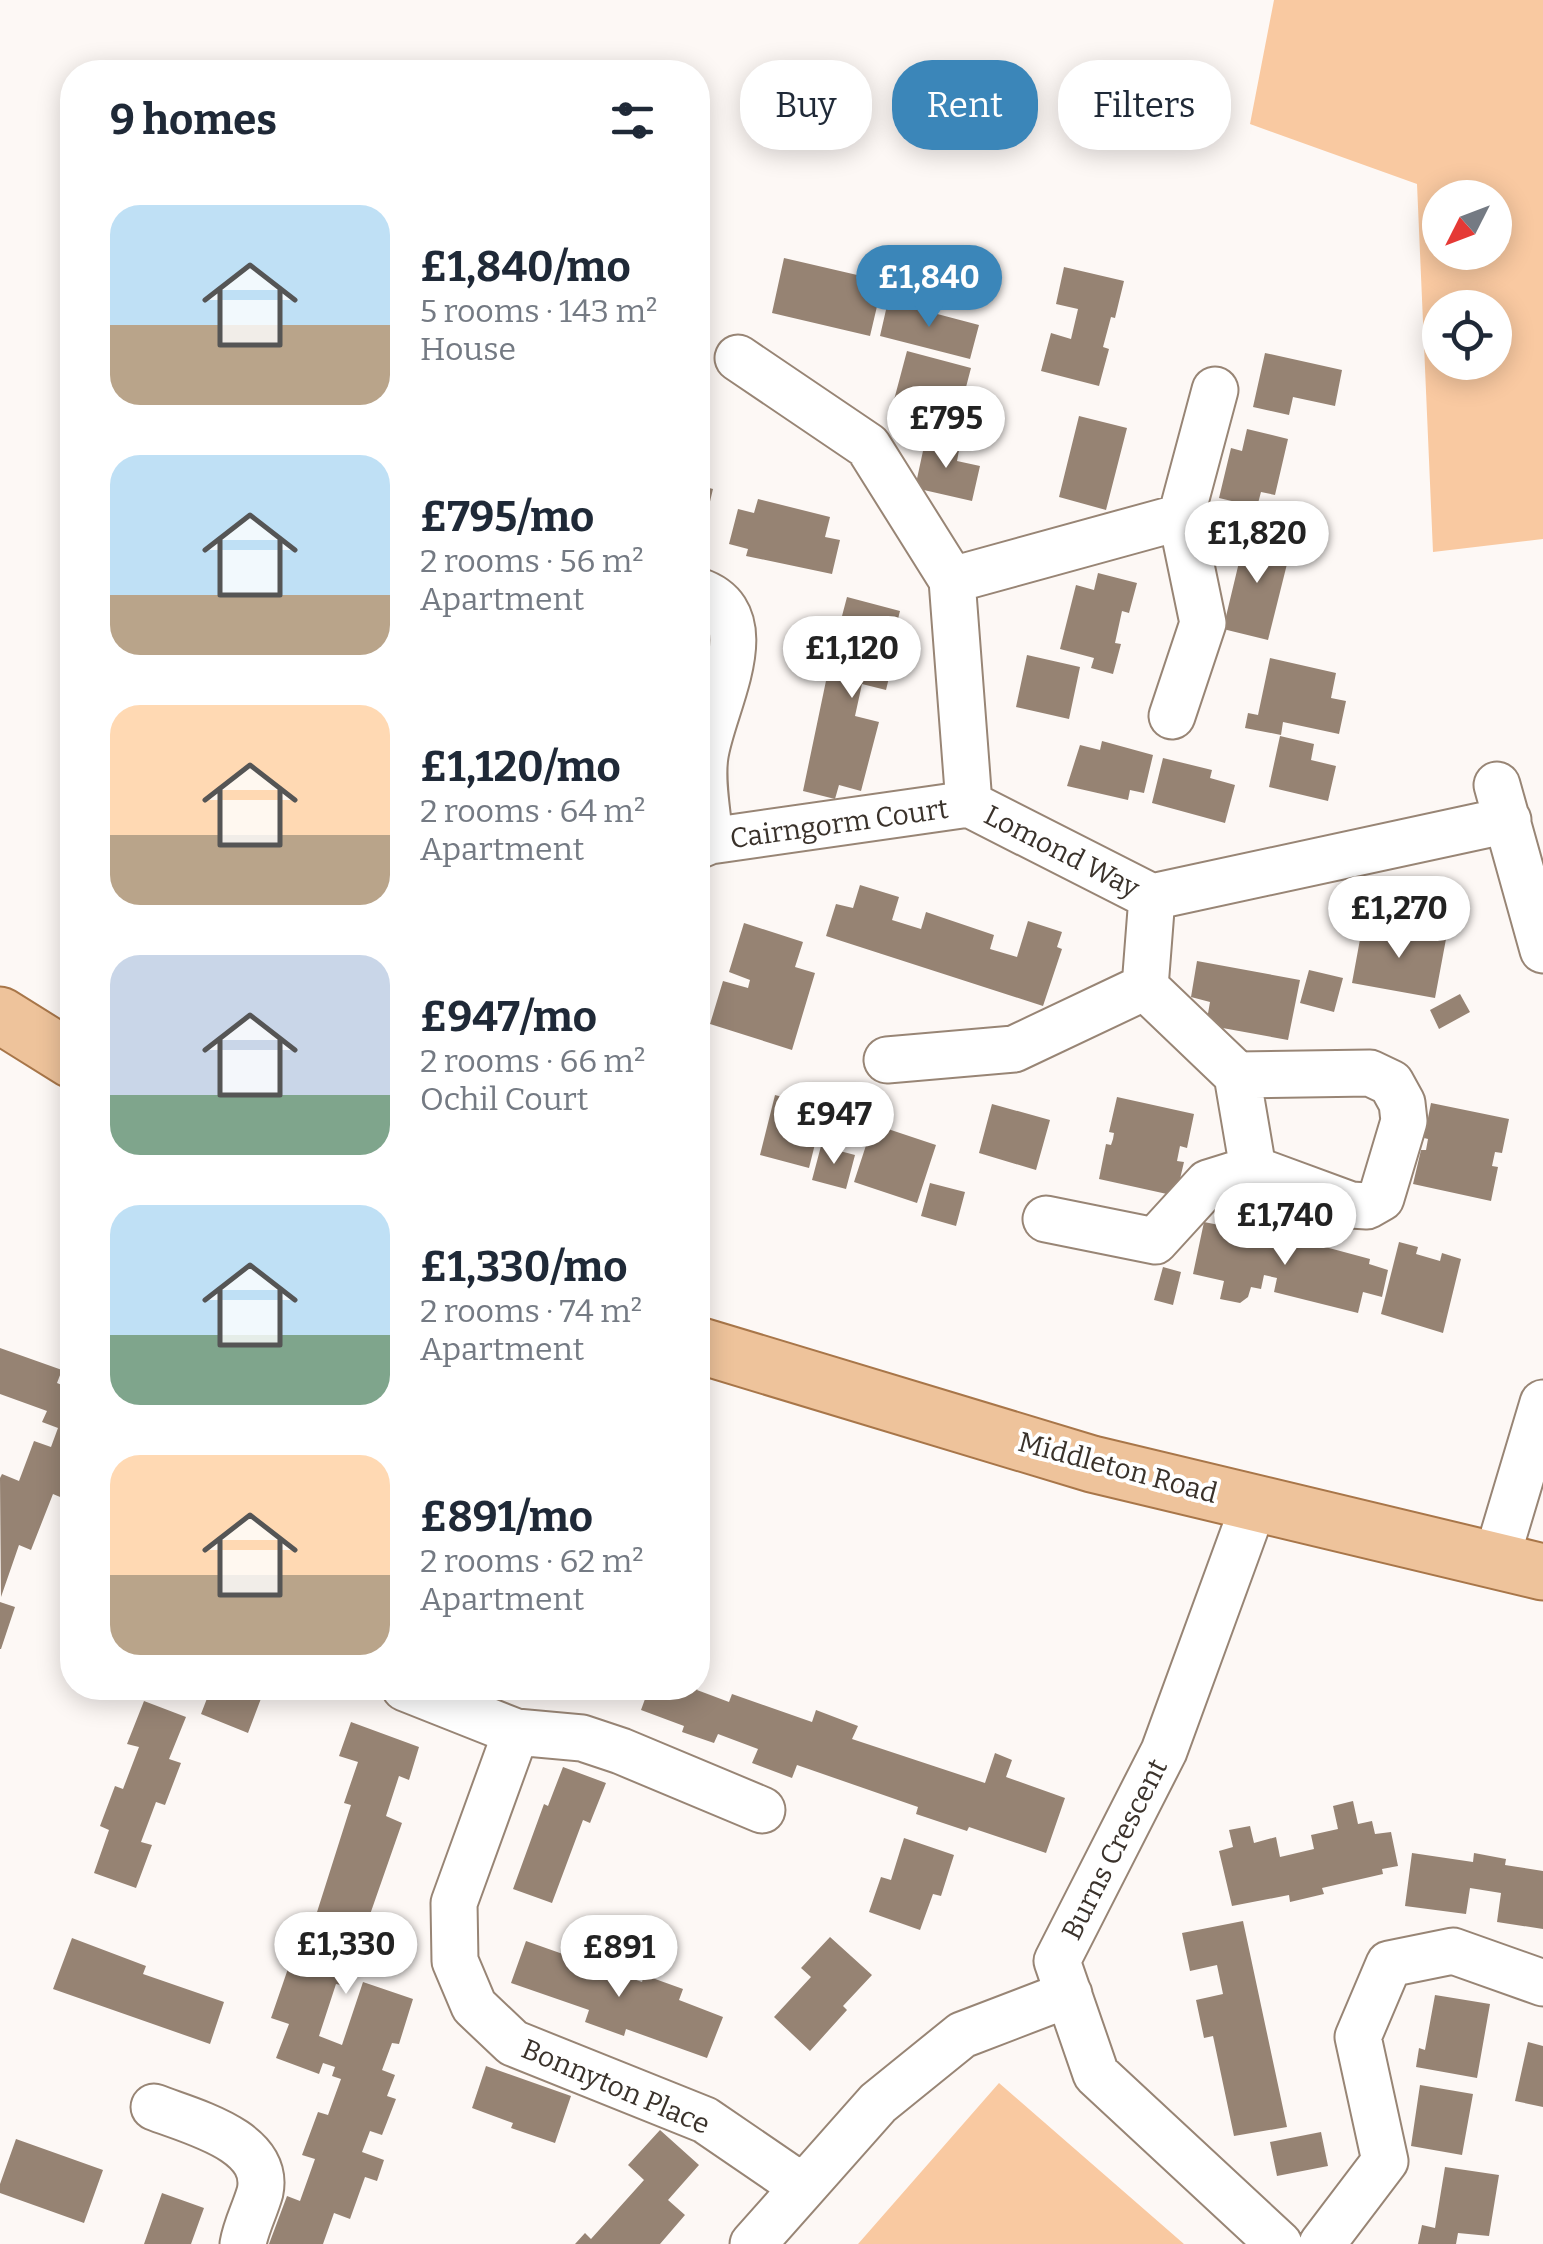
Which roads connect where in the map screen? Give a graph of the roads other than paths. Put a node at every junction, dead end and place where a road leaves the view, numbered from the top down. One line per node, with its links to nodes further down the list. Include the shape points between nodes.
1 (738, 358): 4 (street, via 868,446)
2 (1215, 390): 3 (street)
3 (1181, 517): 4 (street); 6 (street, via 1204,624)
4 (952, 580): 8 (street)
5 (710, 596): 7 (street, Cairngorm Court, via 728,612 735,638)
6 (1172, 716)
7 (710, 735)
8 (969, 804): 9 (street, Cairngorm Court); 10 (street, Lomond Way)
9 (710, 843)
10 (1152, 897): 11 (street, Lomond Way, via 1502,802); 12 (street)
11 (1543, 950)
12 (1145, 987): 15 (street, via 1014,1049); 16 (street)
13 (0, 1014): 14 (main road)
14 (60, 1052)
15 (887, 1060)
16 (1236, 1076): 17 (street); 17 (street, via 1370,1074 1392,1083 1402,1104 1404,1121 1381,1198 1367,1206)
17 (1252, 1169): 18 (street, via 1208,1183 1155,1241)
18 (1046, 1218)
19 (710, 1348): 21 (main road, Middleton Road, via 1092,1464)
20 (1543, 1404): 22 (street)
21 (1255, 1502): 22 (main road, Middleton Road); 27 (street, Burns Crescent, via 1164,1751 1057,1961)
22 (1519, 1566)
23 (435, 1700): 24 (street)
24 (516, 1732): 25 (street, via 595,1742); 29 (street, Bonnyton Place, via 454,1903 455,1961 474,2006 514,2042 705,2120)
25 (762, 1810)
26 (1543, 1983): 33 (street, via 1453,1950 1389,1964 1358,2037 1385,2161)
27 (1069, 1994): 29 (street, via 962,2036 878,2104); 32 (street, Burns Crescent, via 1096,2074)
28 (154, 2107): 30 (street, via 236,2140 255,2160 261,2188)
29 (803, 2187): 31 (street)
30 (243, 2244)
31 (753, 2244)
32 (1279, 2244)
33 (1322, 2244)

